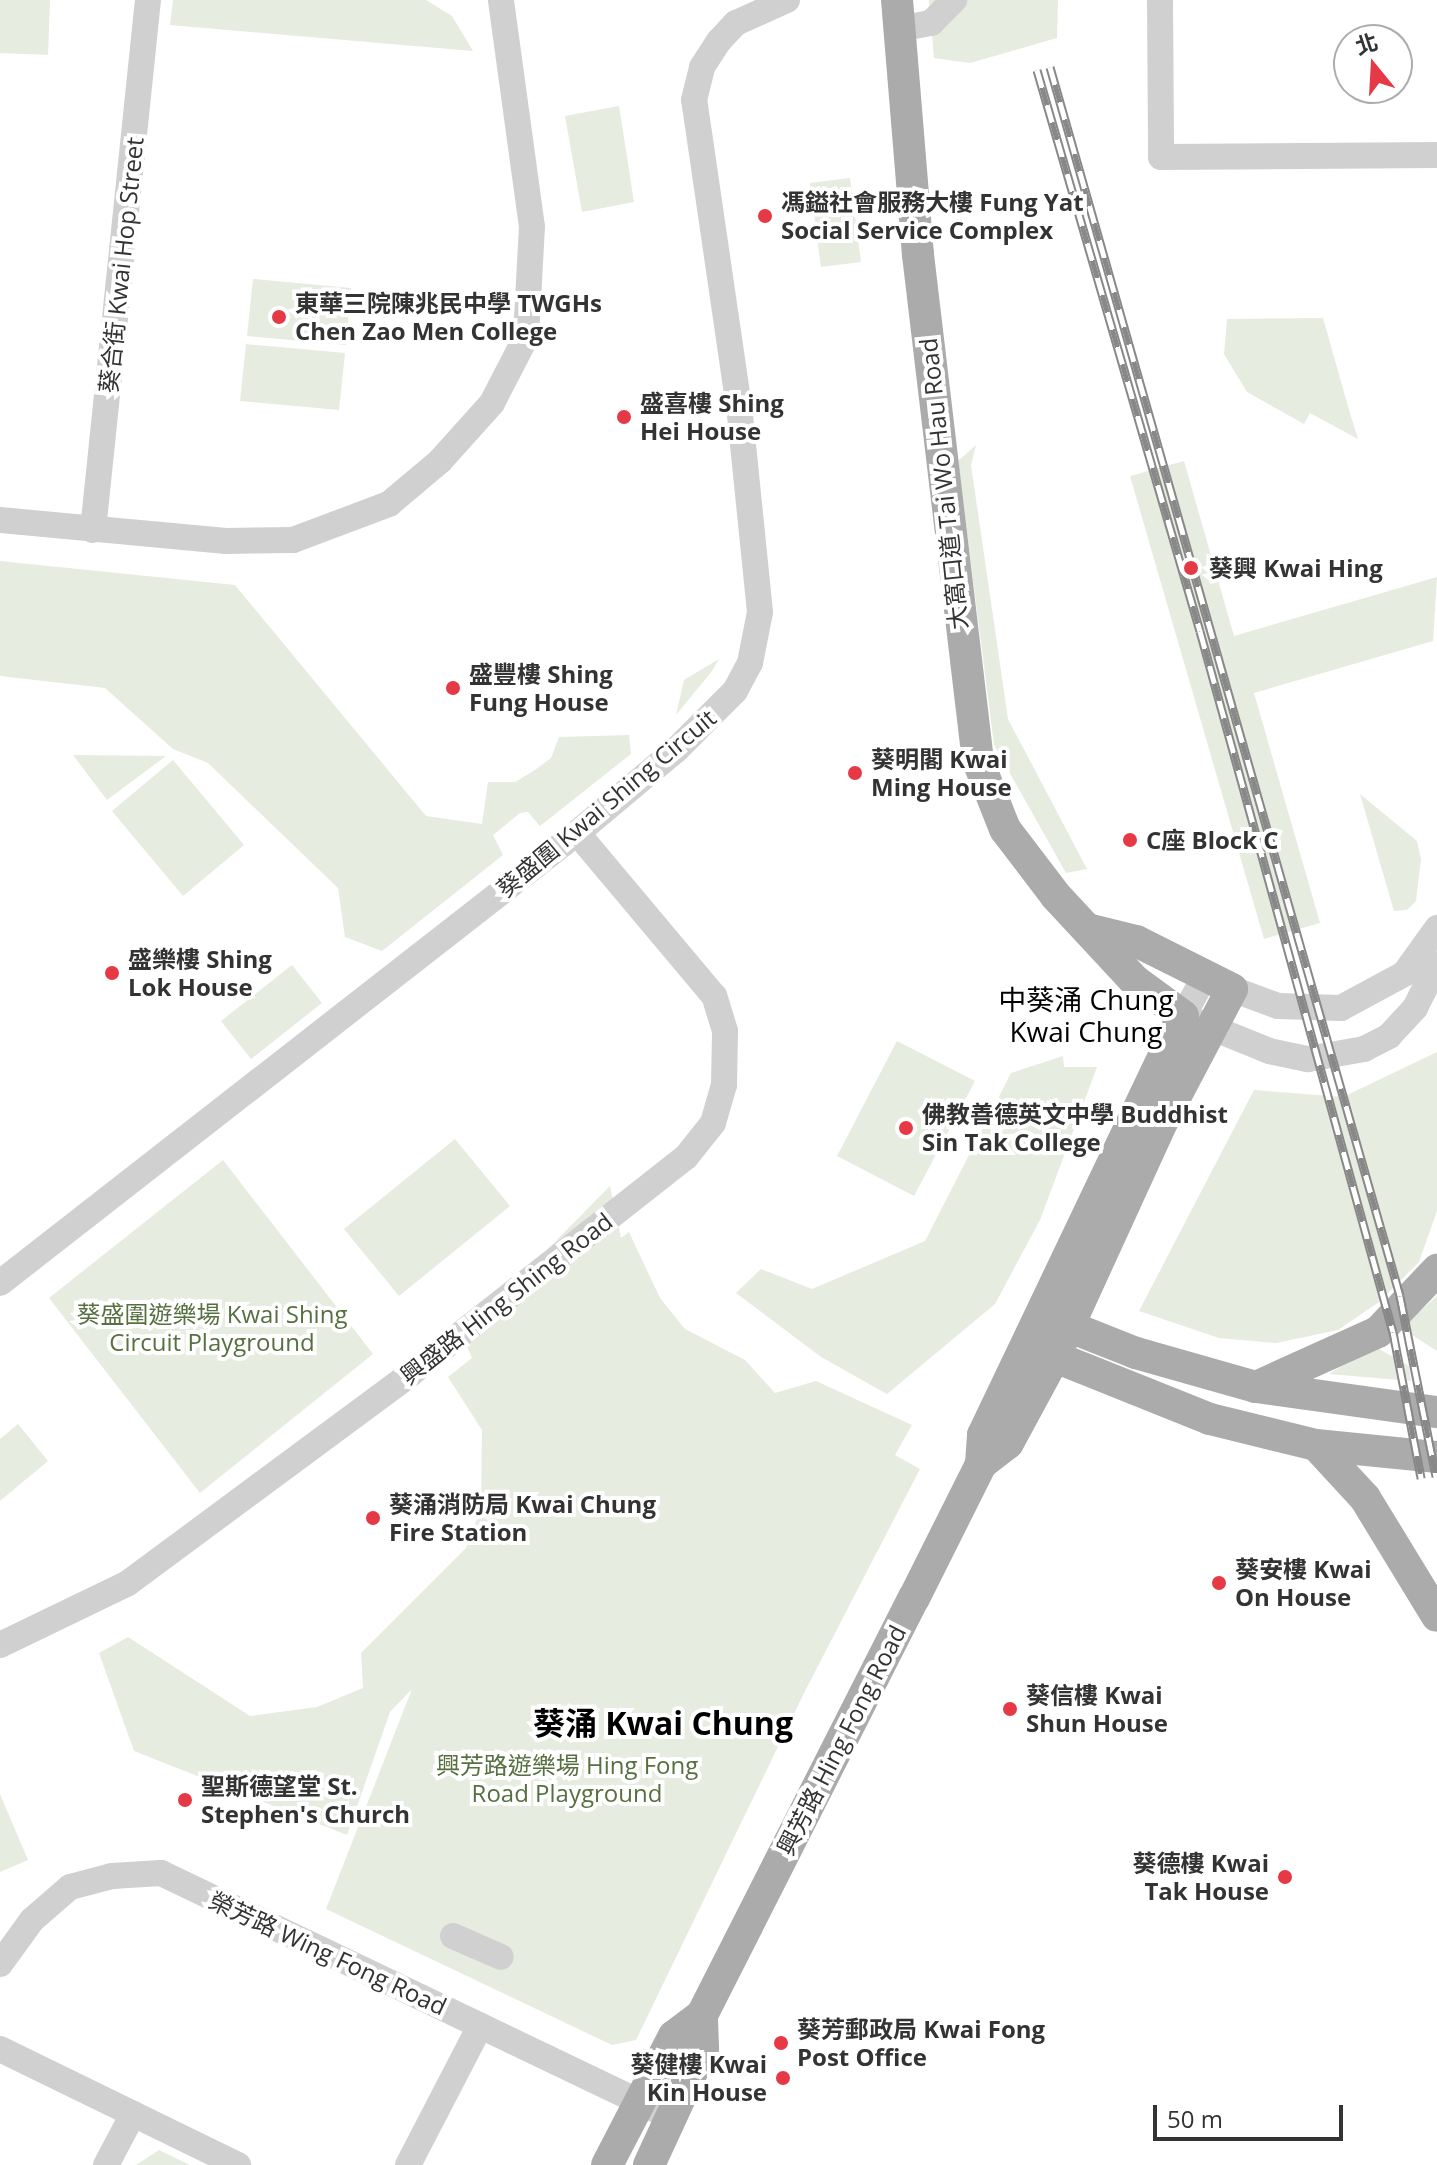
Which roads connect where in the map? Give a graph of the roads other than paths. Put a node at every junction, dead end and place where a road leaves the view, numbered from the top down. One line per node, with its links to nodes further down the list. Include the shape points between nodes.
1 (148, 0): 9 (street, 葵合街 Kwai Hop Street)
2 (501, 0): 9 (street, via 528,180 531,279 526,337 492,403 440,461 389,504 315,535 226,541)
3 (787, 0): 10 (street, 葵盛圍 Kwai Shing Circuit, via 736,23 719,41 702,67 694,100 740,414 758,636 735,691 676,750)
4 (954, 0): 6 (street, via 931,23)
5 (1160, 0): 7 (street, via 1161,157)
6 (898, 14): 12 (main road, 大窩口道 Tai Wo Hau Road, via 943,490 978,761 1005,829 1056,896)
7 (1437, 155)
8 (0, 520): 9 (street)
9 (93, 530)
10 (577, 833): 18 (street, 葵盛圍 Kwai Shing Circuit); 26 (street, 興盛路 Hing Shing Road, via 714,996 725,1031 724,1085 713,1123 686,1157 410,1374 128,1583)
11 (1437, 928): 14 (street, via 1404,974 1341,1008 1278,1006)
12 (1091, 930): 14 (main road, via 1136,941); 15 (main road, 大窩口道 Tai Wo Hau Road, via 1134,980)
13 (1437, 964): 16 (street, via 1401,1027 1364,1049 1308,1059)
14 (1218, 983): 15 (street, 興芳路 Hing Fong Road); 16 (main road, 興芳路 Hing Fong Road)
15 (1183, 1016): 16 (street); 19 (main road, 興芳路 Hing Fong Road)
16 (1213, 1030): 19 (main road, 興芳路 Hing Fong Road)
17 (1437, 1270): 21 (main road, via 1378,1332)
18 (0, 1283)
19 (1056, 1322): 20 (main road, 興芳路 Hing Fong Road); 21 (main road, via 1193,1372)
20 (1041, 1352): 23 (main road, via 1210,1419); 30 (main road, 興芳路 Hing Fong Road, via 1008,1443 981,1464)
21 (1256, 1387): 22 (main road)
22 (1437, 1412)
23 (1316, 1445): 24 (main road); 25 (main road, via 1365,1498)
24 (1437, 1457)
25 (1437, 1616)
26 (0, 1645)
27 (453, 1936): 28 (street)
28 (501, 1957)
29 (0, 1964): 31 (street, 榮芳路 Wing Fong Road, via 32,1920 70,1887 112,1876 161,1873)
30 (702, 2015): 33 (main road, 興芳路 Hing Fong Road, via 674,2036); 35 (main road, 興芳路 Hing Fong Road, via 703,2048)
31 (480, 2026): 33 (street, 榮芳路 Wing Fong Road); 38 (street)
32 (0, 2049): 34 (street)
33 (637, 2104): 35 (street, 榮芳路 Wing Fong Road); 39 (main road, 興芳路 Hing Fong Road)
34 (133, 2114): 36 (street); 37 (street)
35 (673, 2118): 40 (main road, 興芳路 Hing Fong Road)
36 (106, 2165)
37 (238, 2165)
38 (408, 2165)
39 (607, 2165)
40 (649, 2165)

